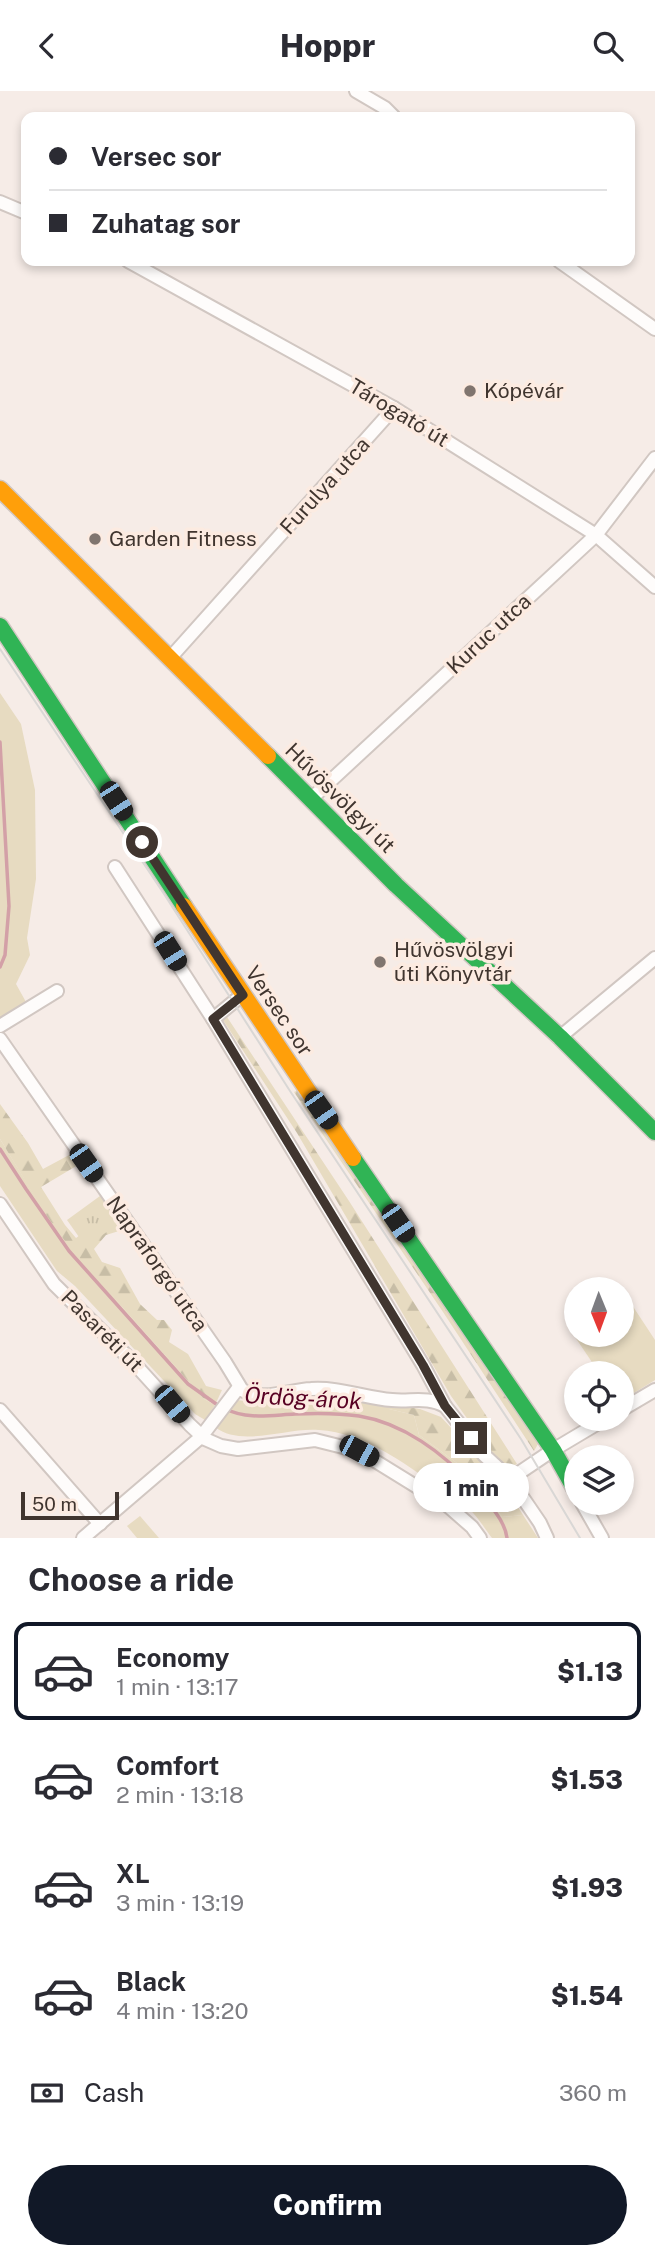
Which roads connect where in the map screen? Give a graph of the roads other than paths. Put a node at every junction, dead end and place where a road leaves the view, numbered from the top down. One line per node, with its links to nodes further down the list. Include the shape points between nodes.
1 (356, 91): 2 (street)
2 (389, 112)
3 (0, 202): 4 (street)
4 (21, 211)
5 (137, 266): 8 (street, Tárogató út)
6 (566, 266): 7 (street)
7 (655, 329)
8 (394, 408): 11 (street, Tárogató út); 14 (street, Furulya utca)
9 (655, 459): 11 (street, Kuruc utca)
10 (0, 489): 14 (street, Hűvösvölgyi út)
11 (596, 535): 12 (street, Tárogató út); 15 (street, Kuruc utca)
12 (655, 587)
13 (0, 626): 19 (street, Versec sor)
14 (171, 657): 15 (street, Hűvösvölgyi út)
15 (312, 798): 22 (street, Hűvösvölgyi út, via 396,885)
16 (115, 867): 20 (street)
17 (655, 958): 22 (street)
18 (57, 991): 21 (street)
19 (243, 995): 20 (street); 33 (street, Versec sor)
20 (213, 1019): 29 (street)
21 (0, 1026)
22 (560, 1037): 24 (street, Hűvösvölgyi út)
23 (0, 1039): 27 (street, Napraforgó utca, via 225,1362)
24 (655, 1132)
25 (0, 1204): 32 (street, Pasaréti út, via 54,1284)
26 (655, 1390): 28 (street)
27 (235, 1393): 29 (street, via 334,1389 392,1401 435,1400); 32 (street)
28 (634, 1402)
29 (445, 1406): 35 (street)
30 (0, 1410): 37 (street)
31 (584, 1431): 33 (street)
32 (201, 1437): 37 (street); 39 (street, Pasaréti út, via 231,1449 308,1440 359,1451 447,1506)
33 (552, 1450): 34 (street, Versec sor); 35 (street)
34 (564, 1471)
35 (510, 1479): 40 (street)
36 (589, 1515): 41 (street)
37 (100, 1524): 38 (street)
38 (83, 1538)
39 (480, 1538)
40 (547, 1538)
41 (602, 1538)

